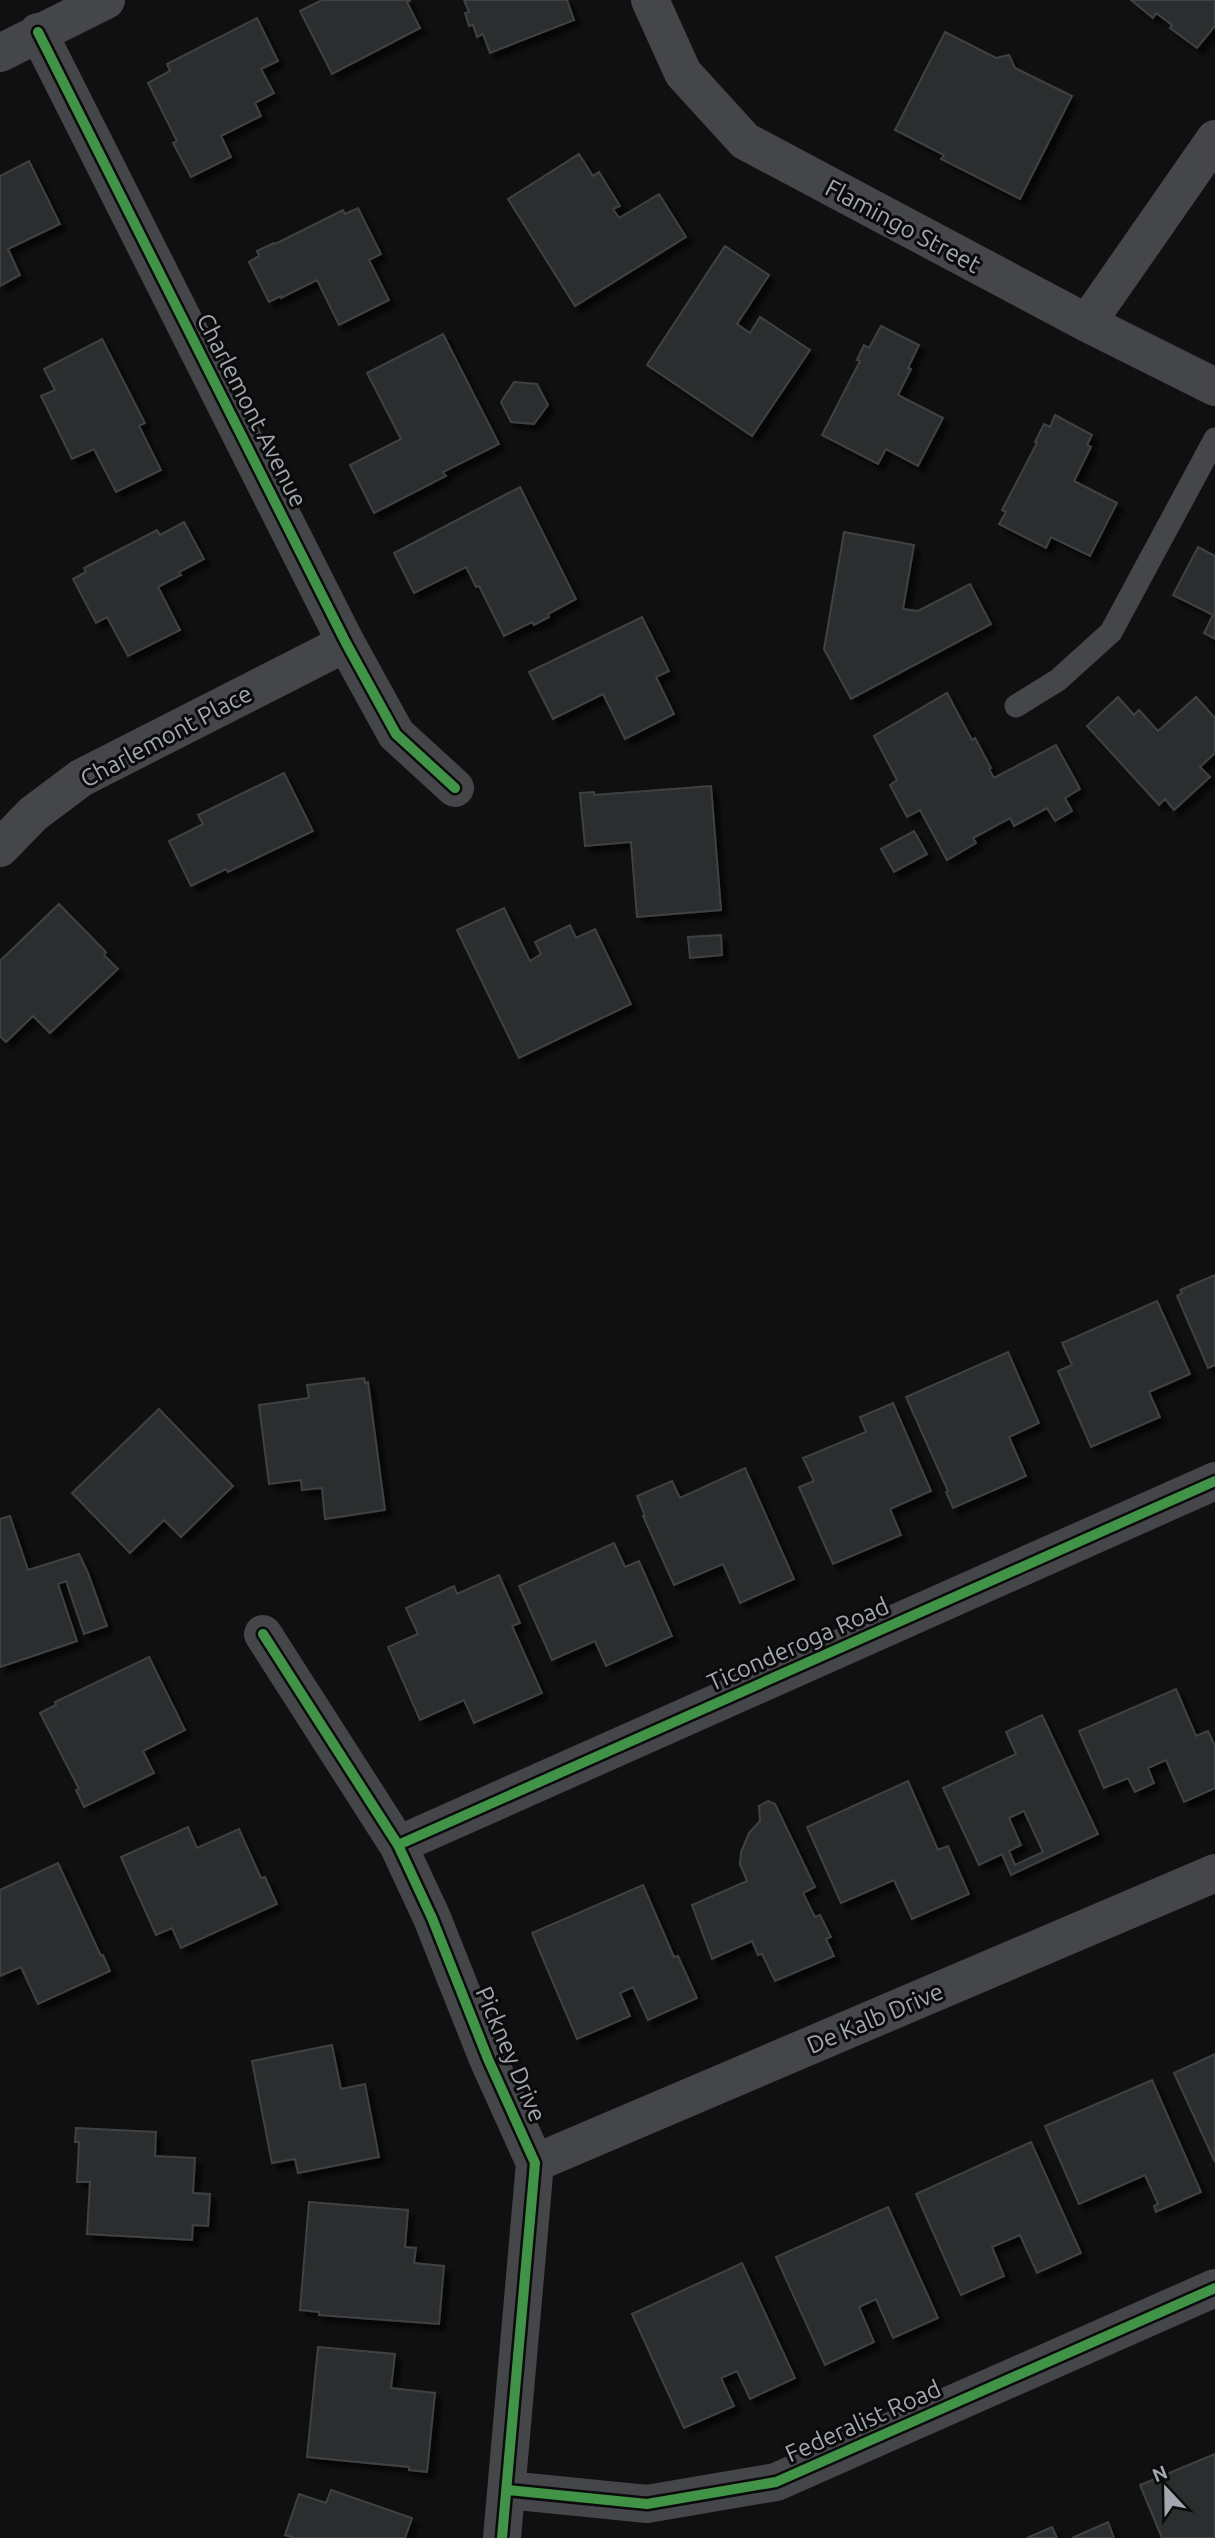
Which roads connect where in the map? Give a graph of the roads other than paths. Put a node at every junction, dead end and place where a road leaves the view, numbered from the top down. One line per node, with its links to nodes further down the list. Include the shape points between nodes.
1 (106, 0): 3 (street)
2 (650, 0): 6 (street, Flamingo Street, via 683,73 744,141)
3 (38, 32): 4 (street); 9 (street, Charlemont Avenue)
4 (0, 53)
5 (1215, 139): 6 (street)
6 (1087, 323): 7 (street, Flamingo Street)
7 (1215, 387)
8 (1215, 439): 10 (lane, via 1111,632 1058,680)
9 (346, 643): 11 (street, Charlemont Avenue, via 396,734); 12 (street, Charlemont Place, via 81,778 33,814)
10 (1016, 706)
11 (455, 788)
12 (0, 848)
13 (1215, 1481): 15 (street, Ticonderoga Road)
14 (263, 1634): 15 (street, Pickney Drive)
15 (398, 1845): 17 (street, Pickney Drive)
16 (1215, 1874): 17 (street, De Kalb Drive)
17 (535, 2163): 19 (street, Pickney Drive)
18 (1215, 2288): 19 (street, Federalist Road, via 776,2482 647,2504)
19 (507, 2490): 20 (street, Pickney Drive)
20 (502, 2538)

